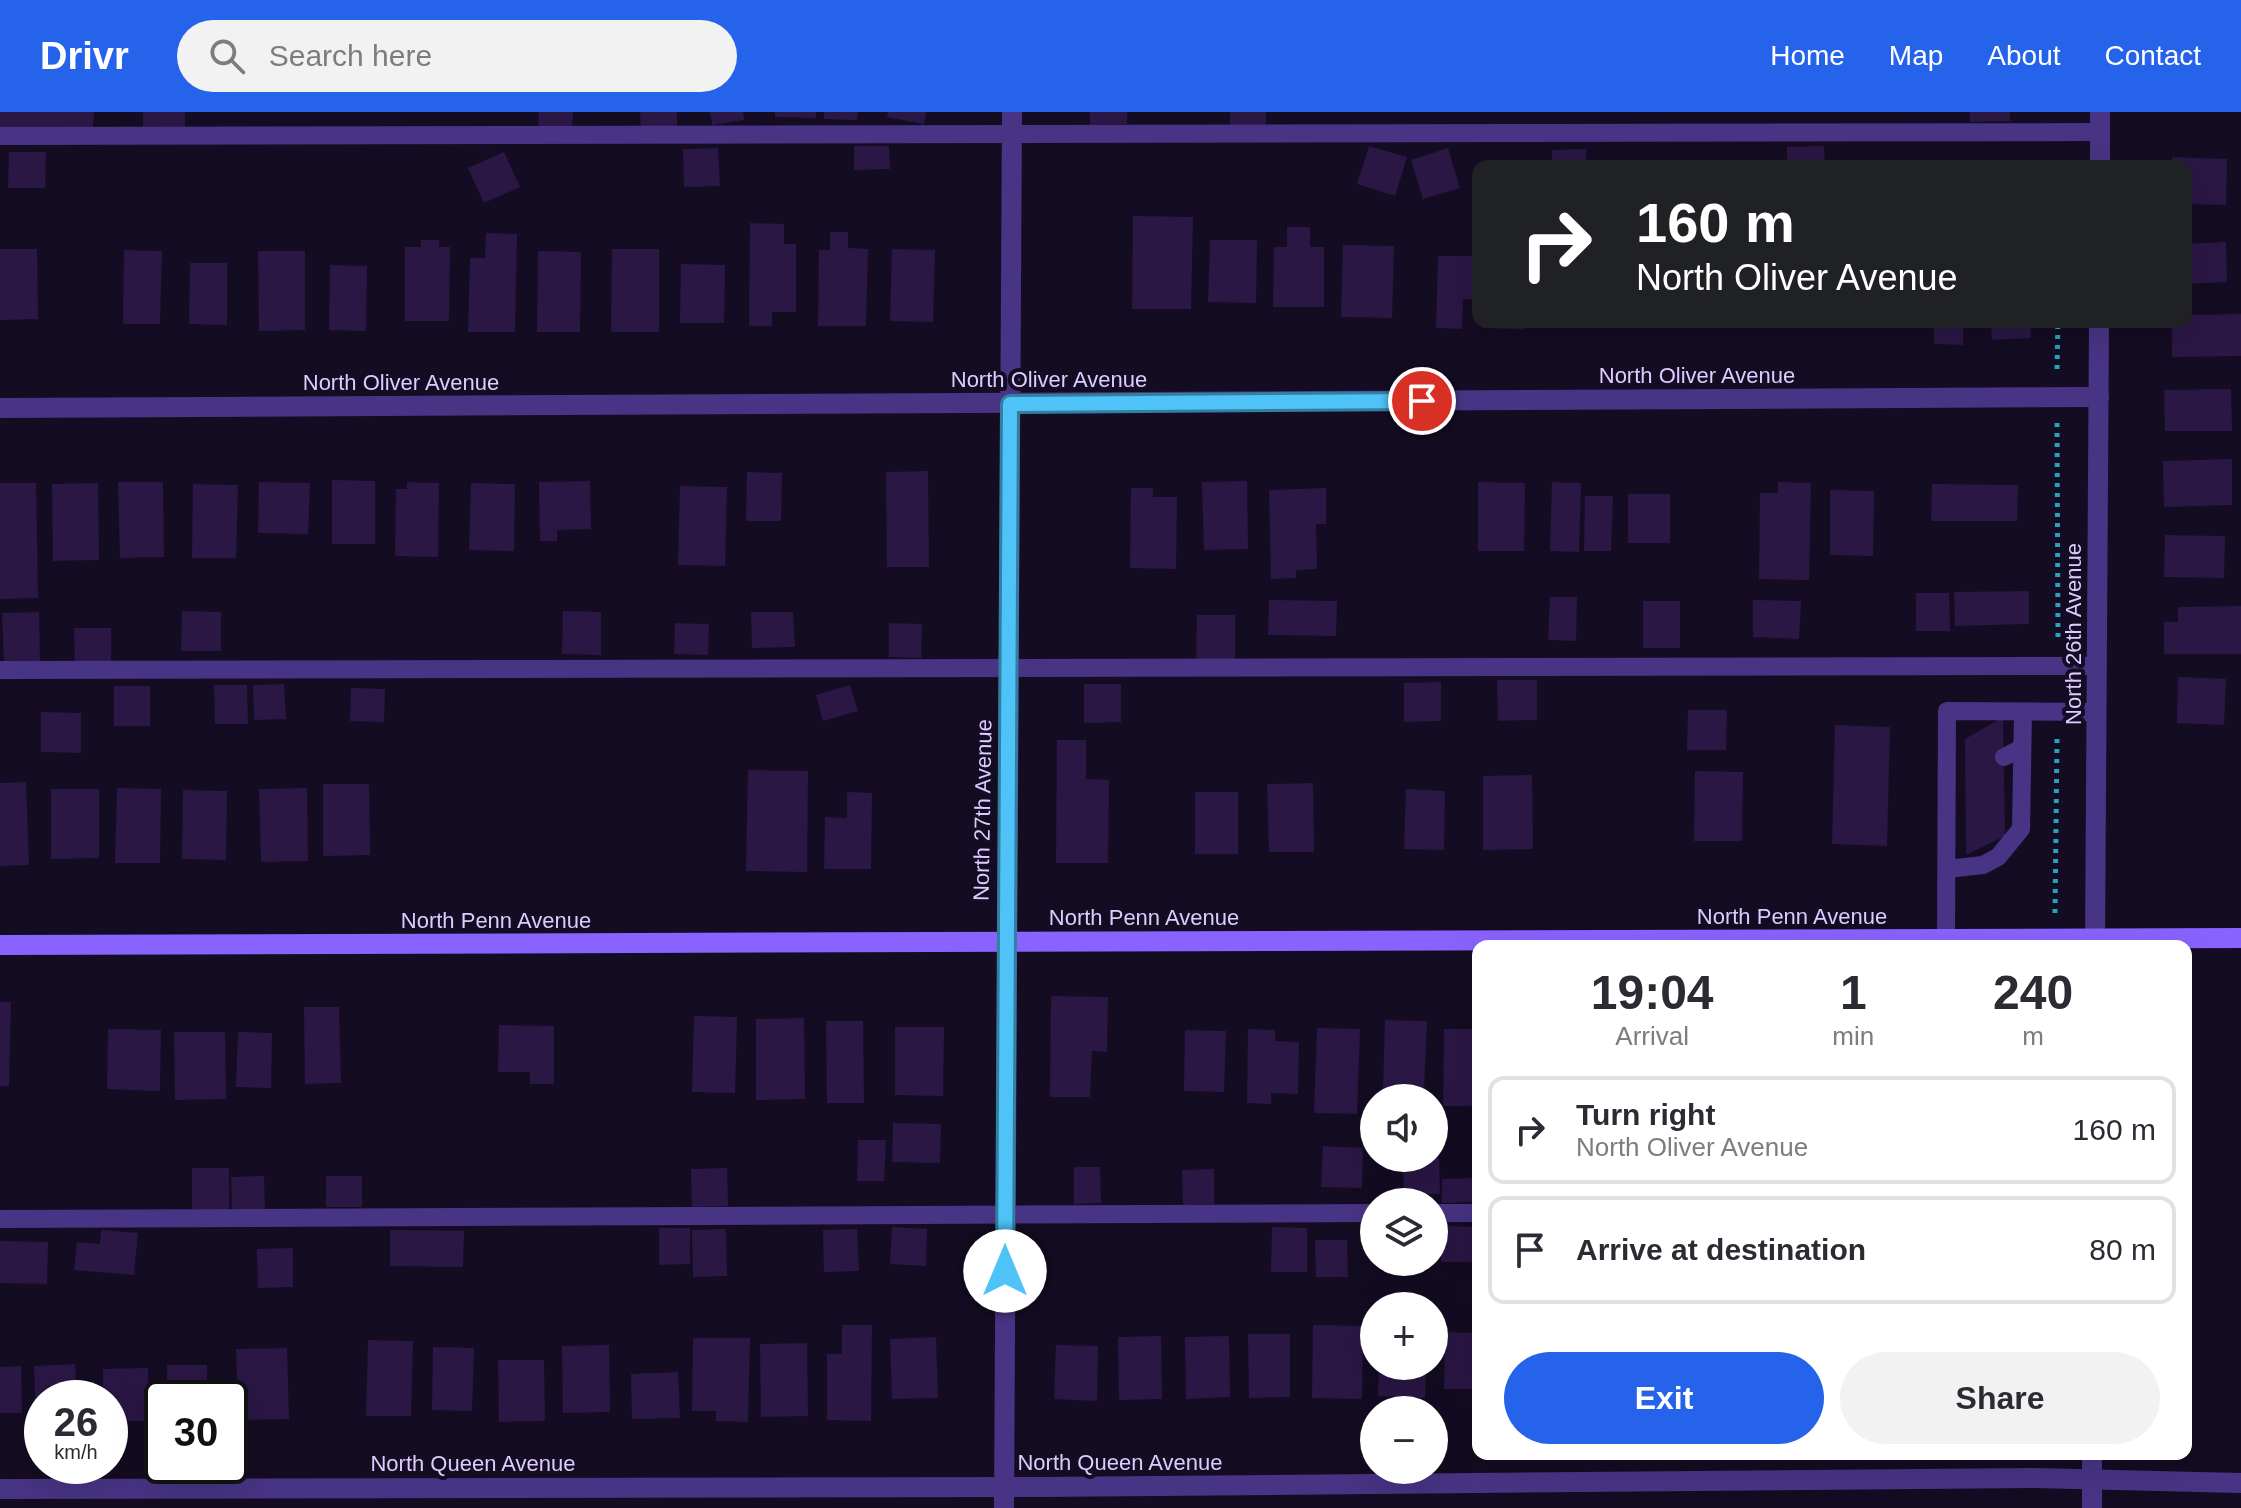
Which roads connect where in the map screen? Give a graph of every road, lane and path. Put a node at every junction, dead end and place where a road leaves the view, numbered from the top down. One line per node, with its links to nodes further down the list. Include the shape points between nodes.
1 (1012, 112): 3 (street, North 27th Avenue)
2 (2100, 122): 3 (lane); 5 (street)
3 (1012, 135): 4 (lane); 10 (street, North 27th Avenue)
4 (0, 136)
5 (2100, 160)
6 (2058, 328): 8 (path)
7 (2099, 328): 9 (street, North 26th Avenue)
8 (2057, 397): 9 (street, North Oliver Avenue); 10 (street, North Oliver Avenue); 13 (path)
9 (2099, 397): 12 (street, North 26th Avenue)
10 (1010, 404): 11 (street, North Oliver Avenue); 15 (street, North 27th Avenue)
11 (0, 408)
12 (2097, 666): 13 (lane); 18 (street, North 26th Avenue)
13 (2058, 667): 15 (lane)
14 (0, 670): 15 (lane)
15 (1008, 671): 34 (street, North 27th Avenue)
16 (2023, 712): 17 (lane); 19 (lane); 22 (lane, via 1947,711)
17 (2057, 712): 18 (lane); 26 (path)
18 (2096, 712): 31 (street, North 26th Avenue)
19 (2022, 748): 20 (lane); 25 (lane, via 2013,800 2021,829 1998,857 1983,865)
20 (2004, 757)
21 (1965, 772): 22 (lane)
22 (1947, 780): 24 (lane)
23 (1965, 818): 24 (lane)
24 (1947, 826): 25 (lane)
25 (1947, 869): 28 (lane)
26 (2055, 891)
27 (2241, 938): 32 (main road, North Penn Avenue)
28 (1946, 939): 29 (main road, North Penn Avenue); 30 (main road, North Penn Avenue)
29 (1632, 940)
30 (1983, 940)
31 (2095, 940)
32 (2183, 940)
33 (1472, 941): 34 (main road, North Penn Avenue)
34 (1005, 942): 35 (main road, North Penn Avenue); 36 (street, North 27th Avenue)
35 (0, 945)
36 (1005, 1213): 37 (lane); 40 (lane); 45 (street, North 27th Avenue)
37 (1360, 1213)
38 (1448, 1213): 39 (lane)
39 (1472, 1213)
40 (0, 1219)
41 (2092, 1460): 42 (street)
42 (2092, 1480): 43 (street, North Queen Avenue); 45 (street, North Queen Avenue); 46 (street)
43 (2241, 1483)
44 (0, 1489): 45 (street, North Queen Avenue)
45 (1004, 1498)
46 (2092, 1508)

